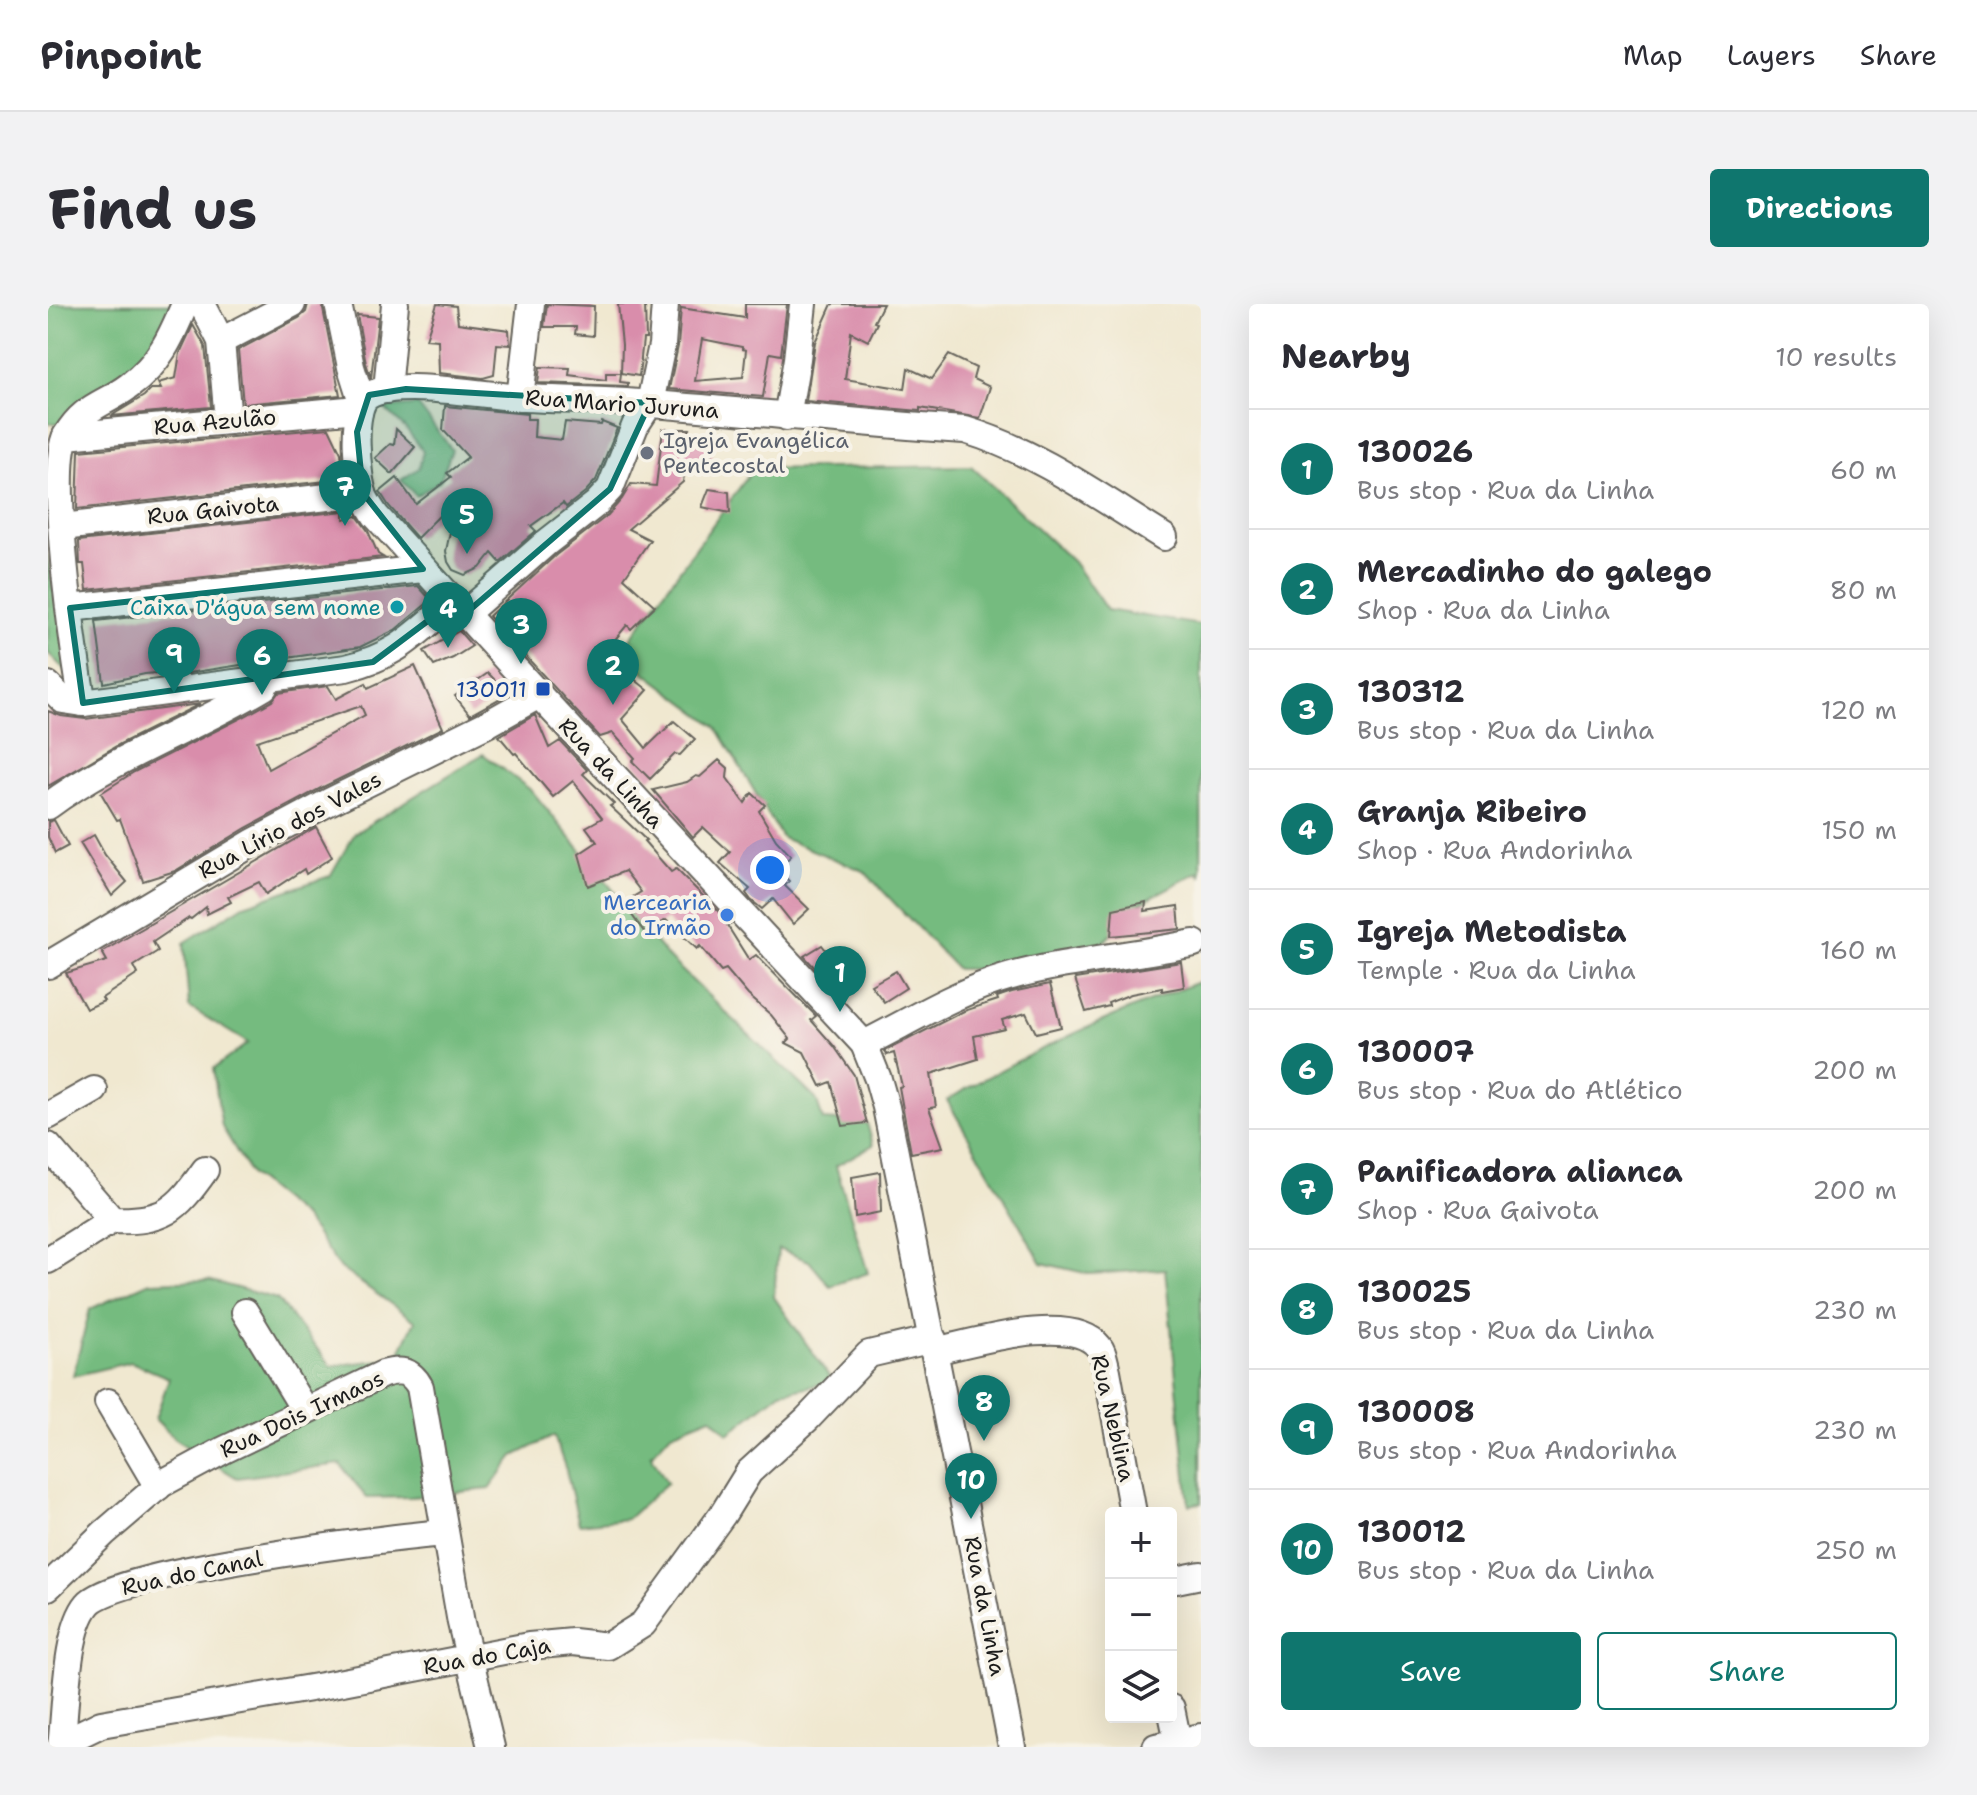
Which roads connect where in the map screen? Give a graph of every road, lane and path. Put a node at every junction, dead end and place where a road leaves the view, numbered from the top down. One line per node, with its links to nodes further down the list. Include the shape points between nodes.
1 (185, 304): 16 (street, via 154,365 83,413)
2 (202, 304): 9 (street)
3 (292, 304): 9 (street)
4 (338, 304): 13 (street, Rua da Linha)
5 (395, 304): 10 (street)
6 (531, 304): 11 (street)
7 (665, 304): 12 (street)
8 (803, 304): 14 (street)
9 (221, 341): 15 (street)
10 (387, 390): 11 (street, Rua Mario Juruna); 13 (street, via 369,395)
11 (520, 398): 12 (street, Rua Mario Juruna)
12 (650, 403): 14 (street, Rua Mario Juruna); 22 (street, via 610,489)
13 (356, 408): 15 (street, Rua Azulão); 17 (street, Rua da Linha)
14 (787, 417): 19 (street, Rua Mario Juruna, via 965,430 1000,441)
15 (228, 421): 16 (street, Rua Azulão)
16 (74, 435): 18 (street, via 59,455)
17 (363, 493): 18 (street, Rua Gaivota); 20 (street, Rua da Linha, via 376,516)
18 (62, 527): 21 (street)
19 (1164, 537)
20 (423, 569): 21 (street); 22 (street, Rua da Linha)
21 (70, 608): 25 (street, via 73,653)
22 (459, 608): 23 (street, via 373,662); 24 (street, Rua da Linha)
23 (281, 676): 25 (street); 26 (street, via 110,766)
24 (539, 695): 28 (street, Rua Lírio dos Vales, via 254,842); 29 (street, Rua da Linha)
25 (65, 696)
26 (48, 806)
27 (1194, 943): 29 (street, via 1011,976)
28 (48, 965)
29 (864, 1044): 37 (street, Rua da Linha, via 886,1107)
30 (94, 1090): 31 (street)
31 (48, 1116)
32 (48, 1146): 34 (street)
33 (205, 1170): 34 (street, via 175,1208 153,1218)
34 (112, 1220): 35 (street)
35 (48, 1260)
36 (245, 1312): 39 (street)
37 (934, 1345): 41 (street, Rua Neblina, via 1028,1331 1061,1330 1087,1337 1100,1348); 46 (street, Rua do Caja, via 869,1354 749,1472 656,1607 624,1638 608,1646 557,1642); 49 (street, Rua da Linha)
38 (108, 1402): 40 (street)
39 (305, 1411): 40 (street, Rua Dois Irmaos); 42 (street, Rua Dois Irmaos, via 383,1374 398,1370 415,1378 433,1446)
40 (158, 1487): 45 (street, Rua Dois Irmaos)
41 (1132, 1507)
42 (445, 1533): 46 (street, Rua Dois Irmaos); 47 (street, Rua do Canal, via 187,1571 100,1594 82,1613 72,1647)
43 (1201, 1575): 44 (street)
44 (1177, 1580)
45 (48, 1587)
46 (469, 1658): 47 (street, Rua do Caja, via 101,1724); 48 (street, Rua Dois Irmaos)
47 (63, 1747)
48 (491, 1747)
49 (1012, 1747)

